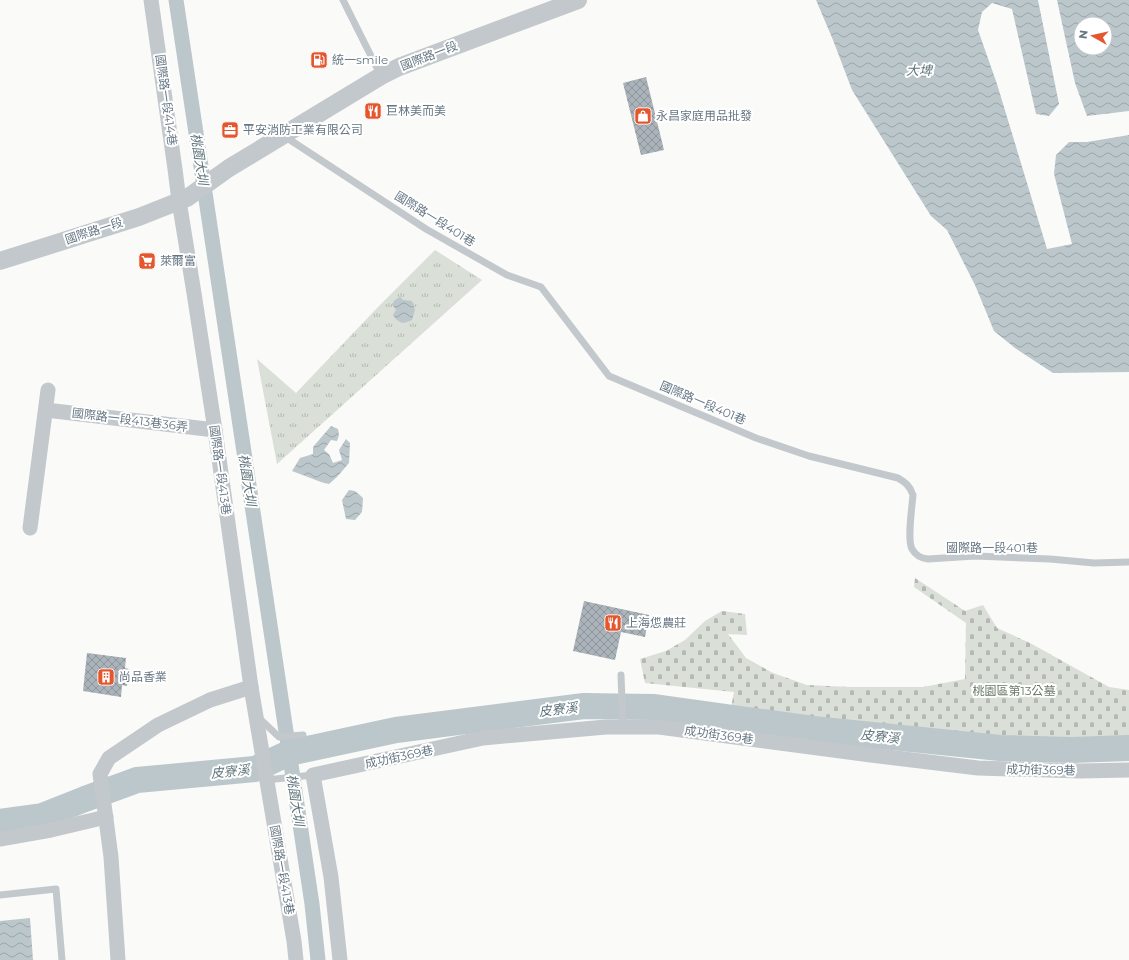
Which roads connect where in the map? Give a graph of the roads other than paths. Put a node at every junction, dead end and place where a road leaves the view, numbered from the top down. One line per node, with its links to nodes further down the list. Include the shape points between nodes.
1 (151, 0): 6 (street, 國際路一段414巷, via 175,169)
2 (343, 0): 4 (lane)
3 (578, 0): 4 (street, 國際路一段)
4 (381, 76): 5 (street, 國際路一段)
5 (283, 135): 6 (street, 國際路一段); 12 (lane, 國際路一段401巷, via 426,229 507,275 541,286 609,376 756,438 808,456 898,478 907,483 913,495 910,536 912,548 917,555 928,559 975,556 1094,563)
6 (183, 199): 7 (street, 國際路一段, via 139,217); 10 (street, 國際路一段413巷, via 194,293)
7 (0, 261)
8 (48, 390): 9 (street)
9 (46, 410): 10 (street, 國際路一段413巷36弄); 11 (street)
10 (215, 430): 14 (street, 國際路一段413巷)
11 (30, 528)
12 (1129, 562)
13 (621, 675): 16 (lane)
14 (251, 687): 15 (street, 國際路一段413巷); 21 (street, via 210,700 158,725 109,758 100,774)
15 (256, 716): 17 (lane, via 279,737); 20 (street, 國際路一段413巷)
16 (623, 726): 18 (street, 成功街369巷, via 659,727 978,768); 19 (street, 成功街369巷, via 483,738)
17 (303, 735)
18 (1129, 770)
19 (313, 775): 20 (lane); 27 (street, via 331,877)
20 (266, 780): 26 (street, 國際路一段413巷)
21 (105, 813): 22 (street, via 51,830); 25 (street)
22 (0, 840)
23 (0, 895): 24 (lane, via 56,889)
24 (62, 960)
25 (118, 960)
26 (296, 960)
27 (340, 960)

